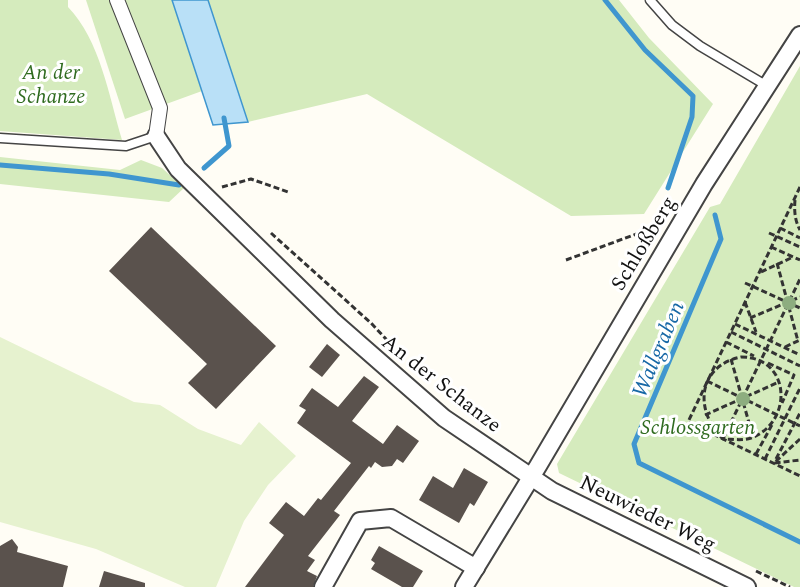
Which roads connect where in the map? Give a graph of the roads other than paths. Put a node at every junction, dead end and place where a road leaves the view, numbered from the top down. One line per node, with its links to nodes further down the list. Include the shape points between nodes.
1 (117, 0): 5 (street, via 160,108)
2 (650, 0): 4 (lane, via 672,25 700,46)
3 (800, 35): 4 (street, Schloßberg)
4 (767, 87): 7 (street, Schloßberg, via 685,216)
5 (156, 136): 6 (lane, via 126,146); 7 (street, An der Schanze, via 178,169 356,342 444,418)
6 (0, 138)
7 (531, 478): 8 (street, Schloßberg); 11 (street, Neuwieder Weg)
8 (476, 568): 9 (street, via 391,518 360,521); 10 (street, Schloßberg)
9 (323, 587)
10 (464, 587)
11 (747, 587)

